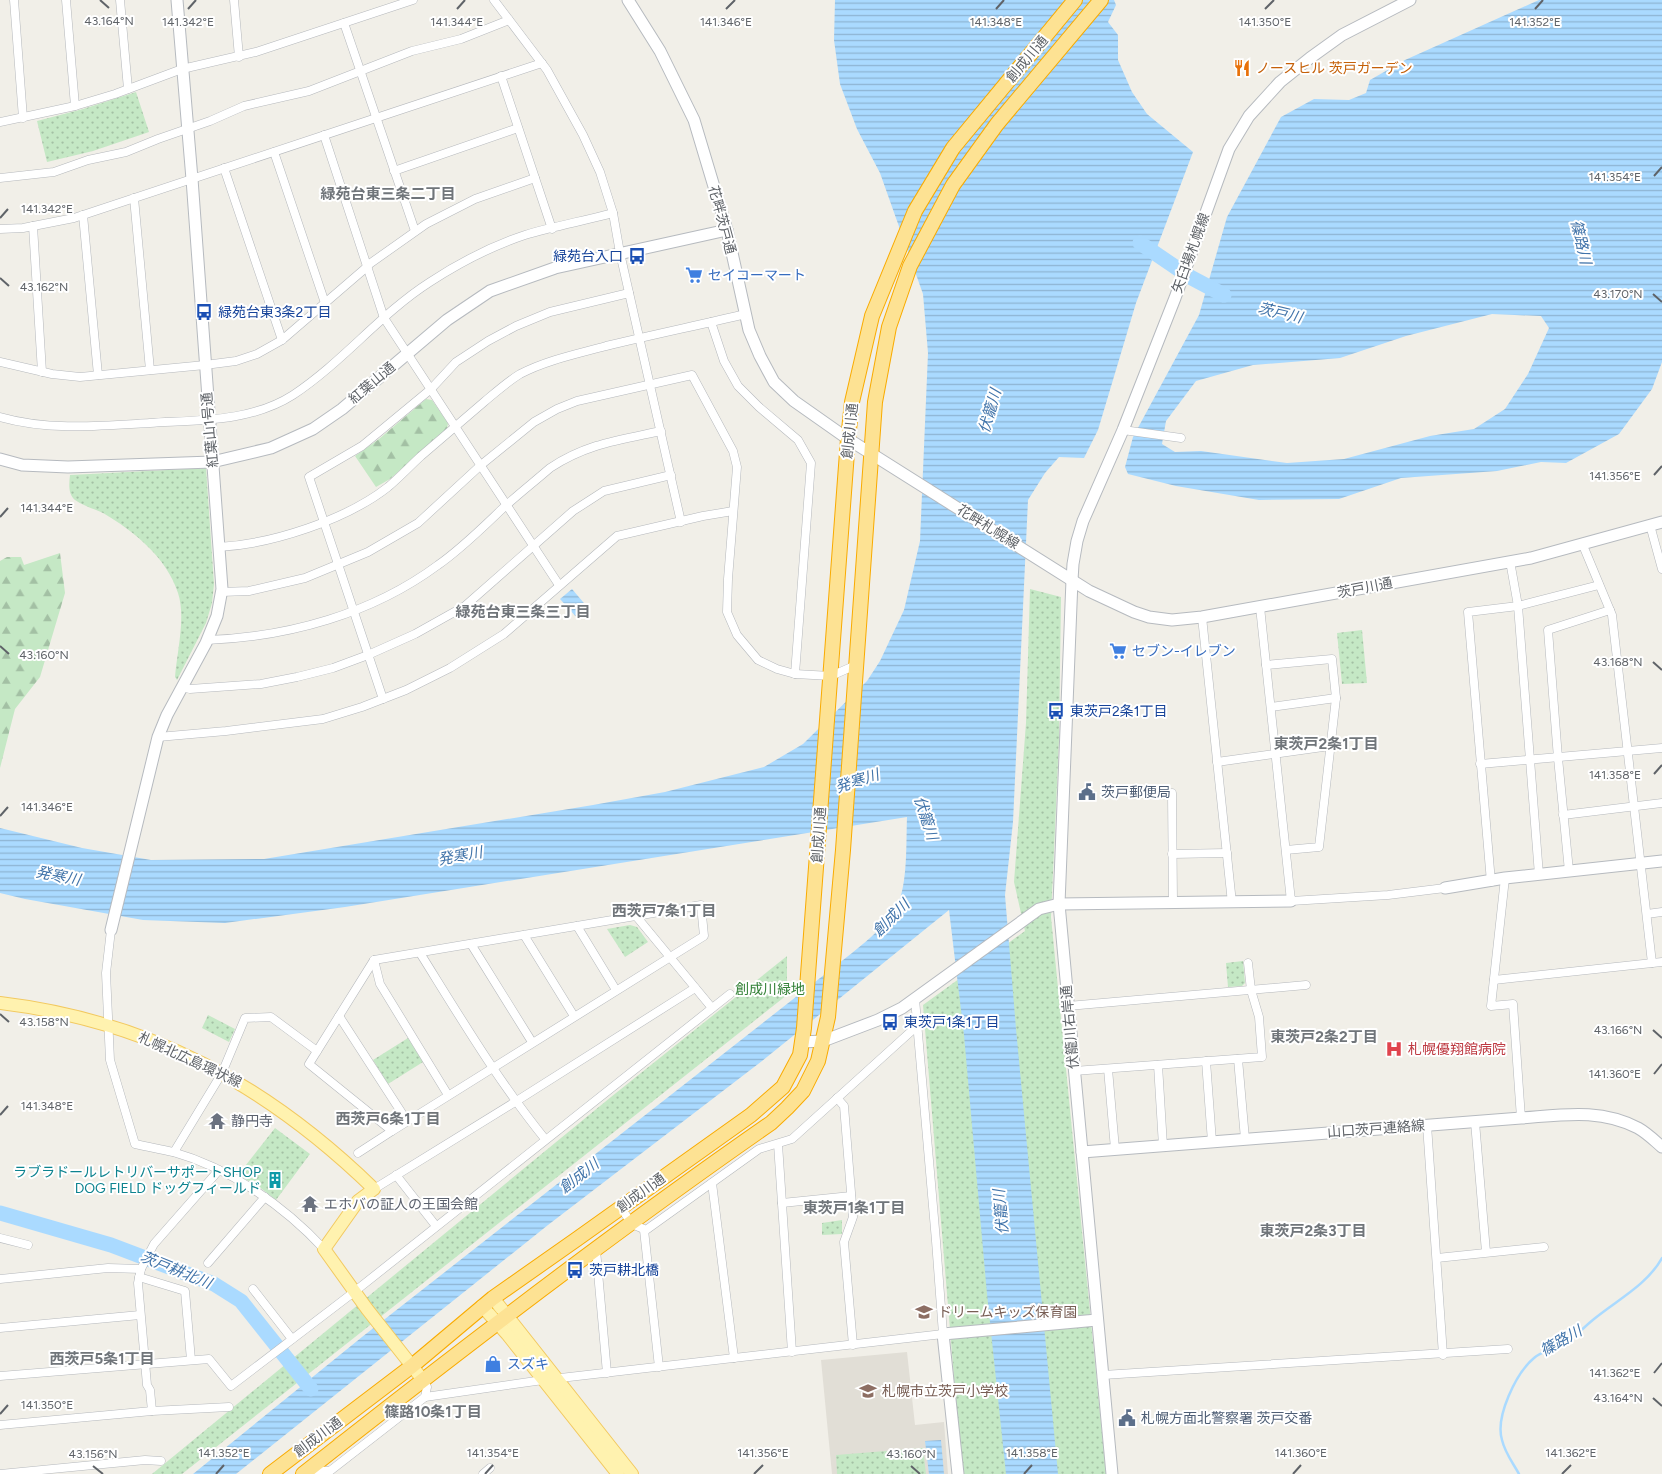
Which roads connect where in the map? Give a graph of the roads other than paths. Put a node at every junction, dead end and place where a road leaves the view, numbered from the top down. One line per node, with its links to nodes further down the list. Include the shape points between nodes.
1 (14, 0): 21 (street)
2 (66, 0): 20 (street)
3 (120, 0): 19 (street)
4 (177, 0): 16 (street, 紅葉山1号通)
5 (413, 0): 13 (street)
6 (494, 0): 12 (street)
7 (628, 0): 39 (street, 花畔茨戸通, via 660,51 694,120)
8 (1075, 0): 63 (highway, 創成川通, via 953,148 915,211 872,316 852,402)
9 (1101, 0): 65 (highway, 創成川通, via 997,124 953,185 910,266 889,327 875,402)
10 (1410, 0): 61 (street, 矢臼場札幌線, via 1342,35 1310,58 1280,82 1249,116 1229,149)
11 (236, 1): 14 (street)
12 (509, 20): 15 (street); 17 (street)
13 (344, 22): 14 (street); 17 (street)
14 (239, 57): 16 (street)
15 (542, 63): 18 (street); 34 (street, via 583,135 600,172)
16 (182, 69): 19 (street); 24 (street, 紅葉山1号通)
17 (360, 70): 22 (street); 24 (street, via 309,90 244,106)
18 (501, 76): 22 (street); 25 (street)
19 (128, 89): 20 (street)
20 (75, 106): 21 (street)
21 (23, 118): 23 (street)
22 (375, 118): 26 (street); 29 (street)
23 (0, 122)
24 (187, 128): 30 (street, via 126,152 54,172); 32 (street, 紅葉山1号通)
25 (518, 128): 29 (street); 31 (street)
26 (324, 135): 27 (street); 42 (street)
27 (274, 152): 28 (street); 44 (street)
28 (224, 168): 32 (street); 49 (street)
29 (394, 171): 40 (street)
30 (0, 178)
31 (534, 178): 37 (street); 40 (street, via 475,199)
32 (192, 179): 33 (street); 52 (street, 紅葉山1号通)
33 (134, 198): 35 (street); 53 (street)
34 (613, 213): 37 (street); 41 (street)
35 (83, 215): 36 (street); 55 (street)
36 (33, 226): 38 (street); 54 (street)
37 (552, 228): 46 (street, via 525,235 458,266 430,282)
38 (0, 230)
39 (727, 230): 41 (street, 紅葉山通); 45 (street, 花畔茨戸通)
40 (414, 231): 42 (street)
41 (620, 253): 43 (street); 50 (street, 紅葉山通, via 555,268 490,292 447,320)
42 (368, 265): 44 (street); 46 (street)
43 (629, 292): 48 (street); 57 (street, via 550,312 516,326 456,362)
44 (325, 303): 49 (street)
45 (746, 314): 47 (street); 63 (street, 花畔茨戸通, via 749,330 774,382 794,401)
46 (384, 318): 50 (street); 59 (street, via 318,378 291,396 267,408)
47 (711, 322): 48 (street); 96 (street, via 724,361 738,386 798,440 811,463)
48 (640, 338): 56 (street); 60 (street, via 547,362 519,375)
49 (282, 340): 52 (street, via 236,361)
50 (408, 352): 57 (street); 67 (street, 紅葉山通, via 313,429 271,448)
51 (0, 362): 54 (street)
52 (205, 365): 53 (street); 59 (street, 紅葉山1号通)
53 (150, 370): 55 (street)
54 (42, 372): 55 (street)
55 (98, 375)
56 (650, 384): 62 (street); 68 (street, via 557,409 534,422); 72 (street, via 692,375 733,451 737,467)
57 (431, 389): 60 (street); 73 (street, via 362,446 309,477)
58 (0, 417): 59 (street, via 61,428)
59 (209, 420): 67 (street, 紅葉山1号通)
60 (455, 426): 68 (street); 73 (street, via 388,487)
61 (1127, 430): 64 (street); 83 (street, 矢臼場札幌線, via 1083,521 1072,564)
62 (661, 431): 70 (street); 71 (street, via 584,449 564,458)
63 (848, 438): 65 (street, 花畔茨戸通); 97 (highway, 創成川通)
64 (1181, 438)
65 (871, 453): 69 (street, 花畔茨戸通); 95 (highway, 創成川通)
66 (0, 459): 67 (street, 紅葉山通, via 22,465 68,467)
67 (212, 462): 79 (street, 紅葉山1号通)
68 (481, 465): 71 (street); 81 (street, via 418,523)
69 (904, 474): 83 (street, 花畔札幌線)
70 (671, 475): 74 (street); 78 (street, via 604,491 573,511)
71 (506, 505): 78 (street); 90 (street, via 432,569 393,593)
72 (733, 511): 74 (street); 96 (street, via 727,612 737,635 758,660 777,670)
73 (324, 521): 79 (street, via 263,541); 81 (street)
74 (681, 522): 84 (street, via 617,536)
75 (1662, 522): 76 (street, 茨戸川通)
76 (1650, 525): 77 (street, 茨戸川通); 82 (street)
77 (1582, 543): 80 (street, 茨戸川通); 85 (street)
78 (533, 545): 84 (street); 93 (street, via 465,606)
79 (219, 546): 86 (street, 紅葉山1号通)
80 (1510, 561): 87 (street); 88 (street, 茨戸川通)
81 (338, 565): 86 (street, via 276,586); 90 (street)
82 (1662, 569)
83 (1072, 580): 91 (street, 茨戸川通, via 1149,617 1172,620); 128 (street, 伏籠川右岸通)
84 (559, 585): 100 (street, via 504,634 450,668)
85 (1599, 585): 87 (street); 89 (street)
86 (221, 592): 92 (street, 紅葉山1号通, via 217,616)
87 (1518, 606): 108 (street); 110 (street, via 1468,612)
88 (1260, 607): 91 (street, 茨戸川通); 94 (street)
89 (1610, 610): 105 (street); 107 (street, via 1548,630)
90 (353, 611): 92 (street, via 280,632); 93 (street)
91 (1202, 617): 109 (street)
92 (207, 640): 98 (street, 紅葉山1号通)
93 (368, 655): 98 (street, via 297,678 190,690); 100 (street)
94 (1266, 665): 99 (street, via 1332,659); 101 (street)
95 (856, 667): 97 (street); 157 (highway, 創成川通, via 843,850)
96 (795, 674): 97 (street)
97 (831, 676): 156 (highway, 創成川通)
98 (182, 687): 102 (street, 紅葉山1号通)
99 (1336, 698): 101 (street); 103 (street)
100 (383, 699): 102 (street, via 323,719)
101 (1271, 707): 106 (street)
102 (158, 737): 133 (street, 紅葉山1号通)
103 (1330, 746): 106 (street); 115 (street, via 1319,847)
104 (1662, 748): 105 (street)
105 (1628, 752): 107 (street); 113 (street)
106 (1276, 754): 109 (street); 115 (street)
107 (1558, 758): 108 (street); 114 (street)
108 (1529, 760): 110 (street); 121 (street)
109 (1218, 762): 116 (street)
110 (1480, 764): 123 (street)
111 (1172, 793): 117 (street)
112 (1662, 803): 113 (street)
113 (1634, 806): 114 (street); 119 (street)
114 (1563, 815): 120 (street)
115 (1286, 850): 125 (street)
116 (1227, 853): 117 (street); 127 (street)
117 (1172, 854): 126 (street)
118 (1662, 861): 119 (street)
119 (1641, 863): 120 (street); 130 (street)
120 (1569, 871): 121 (street)
121 (1539, 875): 122 (street)
122 (1505, 878): 123 (street); 142 (street)
123 (1491, 882): 124 (street)
124 (1445, 888): 125 (street)
125 (1291, 901): 127 (street)
126 (1173, 903): 127 (street); 128 (street)
127 (1232, 903)
128 (1059, 904): 148 (street, via 1039,909); 150 (street, 伏籠川右岸通)
129 (1662, 912): 130 (street)
130 (1647, 914): 141 (street)
131 (636, 916): 132 (street); 137 (street); 137 (street, via 701,905 704,936)
132 (577, 926): 134 (street); 145 (street)
133 (111, 930): 154 (street, via 106,972)
134 (524, 935): 135 (street); 153 (street)
135 (472, 944): 136 (street); 158 (street)
136 (420, 953): 138 (street); 163 (street)
137 (670, 957): 144 (street); 145 (street)
138 (374, 960): 152 (street); 167 (street, via 380,984)
139 (1662, 962): 141 (street)
140 (1248, 963): 146 (street)
141 (1652, 963): 142 (street)
142 (1494, 980): 170 (street, via 1491,1006 1513,1004)
143 (1306, 985): 146 (street)
144 (695, 988): 151 (street); 169 (street)
145 (616, 990): 153 (street)
146 (1251, 990): 150 (street); 160 (street, via 1259,1018 1262,1057)
147 (730, 994): 151 (street)
148 (915, 999): 155 (street); 157 (street, via 878,1020)
149 (0, 1003): 154 (main road, 札幌北広島環状線, via 60,1012)
150 (1068, 1006): 165 (street, 伏籠川右岸通)
151 (712, 1008): 175 (street)
152 (339, 1016): 159 (street); 171 (street)
153 (574, 1016): 158 (street)
154 (108, 1025): 166 (main road, 札幌北広島環状線); 182 (street, via 110,1060 135,1144)
155 (917, 1026): 168 (street); 212 (street)
156 (803, 1035): 157 (street); 192 (highway, 創成川通, via 800,1055 783,1087 751,1115)
157 (823, 1041): 194 (highway, 創成川通, via 818,1061 803,1091 787,1108 771,1123 652,1206)
158 (532, 1042): 163 (street)
159 (317, 1051): 166 (street, via 272,1017 246,1018); 174 (street, via 310,1064)
160 (1238, 1059): 161 (street); 176 (street)
161 (1206, 1061): 162 (street); 177 (street)
162 (1158, 1065): 164 (street); 179 (street)
163 (491, 1068): 167 (street); 169 (street)
164 (1108, 1069): 165 (street); 181 (street)
165 (1074, 1071): 183 (street, 伏籠川右岸通)
166 (222, 1072): 182 (street); 188 (main road, 札幌北広島環状線, via 302,1125)
167 (448, 1095): 171 (street)
168 (837, 1098): 178 (street, via 792,1139); 189 (street, via 844,1106)
169 (515, 1102): 175 (street); 186 (street)
170 (1521, 1118): 172 (street, 山口茨戸連絡線); 180 (street, 山口茨戸連絡線, via 1594,1114 1639,1128)
171 (407, 1121): 174 (street)
172 (1475, 1122): 173 (street, 山口茨戸連絡線); 200 (street)
173 (1427, 1126): 176 (street, 山口茨戸連絡線); 201 (street)
174 (392, 1131): 184 (street)
175 (545, 1140): 193 (street)
176 (1245, 1140): 177 (street, 山口茨戸連絡線)
177 (1212, 1142): 179 (street, 山口茨戸連絡線)
178 (778, 1144): 187 (street, via 759,1149); 191 (street)
179 (1163, 1146): 181 (street, 山口茨戸連絡線)
180 (1662, 1147)
181 (1115, 1150): 183 (street, 山口茨戸連絡線)
182 (174, 1152): 185 (street)
183 (1082, 1152): 210 (street, 伏籠川右岸通)
184 (358, 1153)
185 (218, 1170): 190 (street); 203 (street, via 152,1248)
186 (396, 1175): 188 (street); 193 (street)
187 (712, 1183): 194 (street, via 646,1230); 218 (street)
188 (374, 1189): 198 (main road, via 358,1202)
189 (851, 1196): 191 (street); 214 (street, via 853,1217 844,1242)
190 (265, 1197): 198 (street); 202 (street)
191 (782, 1203): 216 (street)
192 (621, 1208): 194 (street); 207 (highway, 創成川通)
193 (436, 1226): 206 (street)
194 (638, 1227): 199 (highway, 創成川通); 222 (street)
195 (0, 1238): 196 (street)
196 (28, 1245)
197 (1544, 1247): 200 (street)
198 (324, 1249): 206 (main road)
199 (596, 1250): 209 (highway, 創成川通); 223 (street)
200 (1486, 1252): 201 (street)
201 (1437, 1258): 217 (street)
202 (208, 1263)
203 (141, 1271): 204 (street, via 108,1268); 208 (street); 219 (street, via 185,1291)
204 (0, 1279)
205 (253, 1289): 213 (street)
206 (354, 1292): 213 (street); 221 (main road)
207 (487, 1302): 209 (main road); 221 (highway, 創成川通)
208 (140, 1315): 211 (street); 220 (street)
209 (502, 1319): 226 (main road); 227 (highway, 創成川通)
210 (1097, 1320): 212 (street); 225 (street, 伏籠川右岸通)
211 (0, 1328)
212 (943, 1334): 214 (street); 240 (street)
213 (292, 1339): 219 (street, via 231,1386 209,1359)
214 (853, 1345): 216 (street)
215 (1508, 1349): 217 (street)
216 (792, 1352): 218 (street)
217 (1443, 1355): 225 (street)
218 (734, 1358): 222 (street)
219 (191, 1360): 220 (street)
220 (145, 1364): 224 (street); 230 (street)
221 (412, 1366): 227 (main road); 236 (highway, 創成川通)
222 (659, 1367): 223 (street)
223 (607, 1373): 226 (street)
224 (0, 1376)
225 (1103, 1376): 241 (street, 伏籠川右岸通)
226 (550, 1379): 228 (street); 238 (main road); 239 (main road)
227 (423, 1380): 228 (street, via 427,1387); 234 (highway, 創成川通)
228 (425, 1397): 234 (street, via 330,1471)
229 (229, 1407): 230 (street)
230 (152, 1411): 231 (street)
231 (0, 1425)
232 (161, 1461): 235 (street)
233 (490, 1468): 237 (street)
234 (306, 1472)
235 (0, 1474)
236 (270, 1474)
237 (483, 1474)
238 (618, 1474)
239 (632, 1474)
240 (958, 1474)
241 (1112, 1474)

